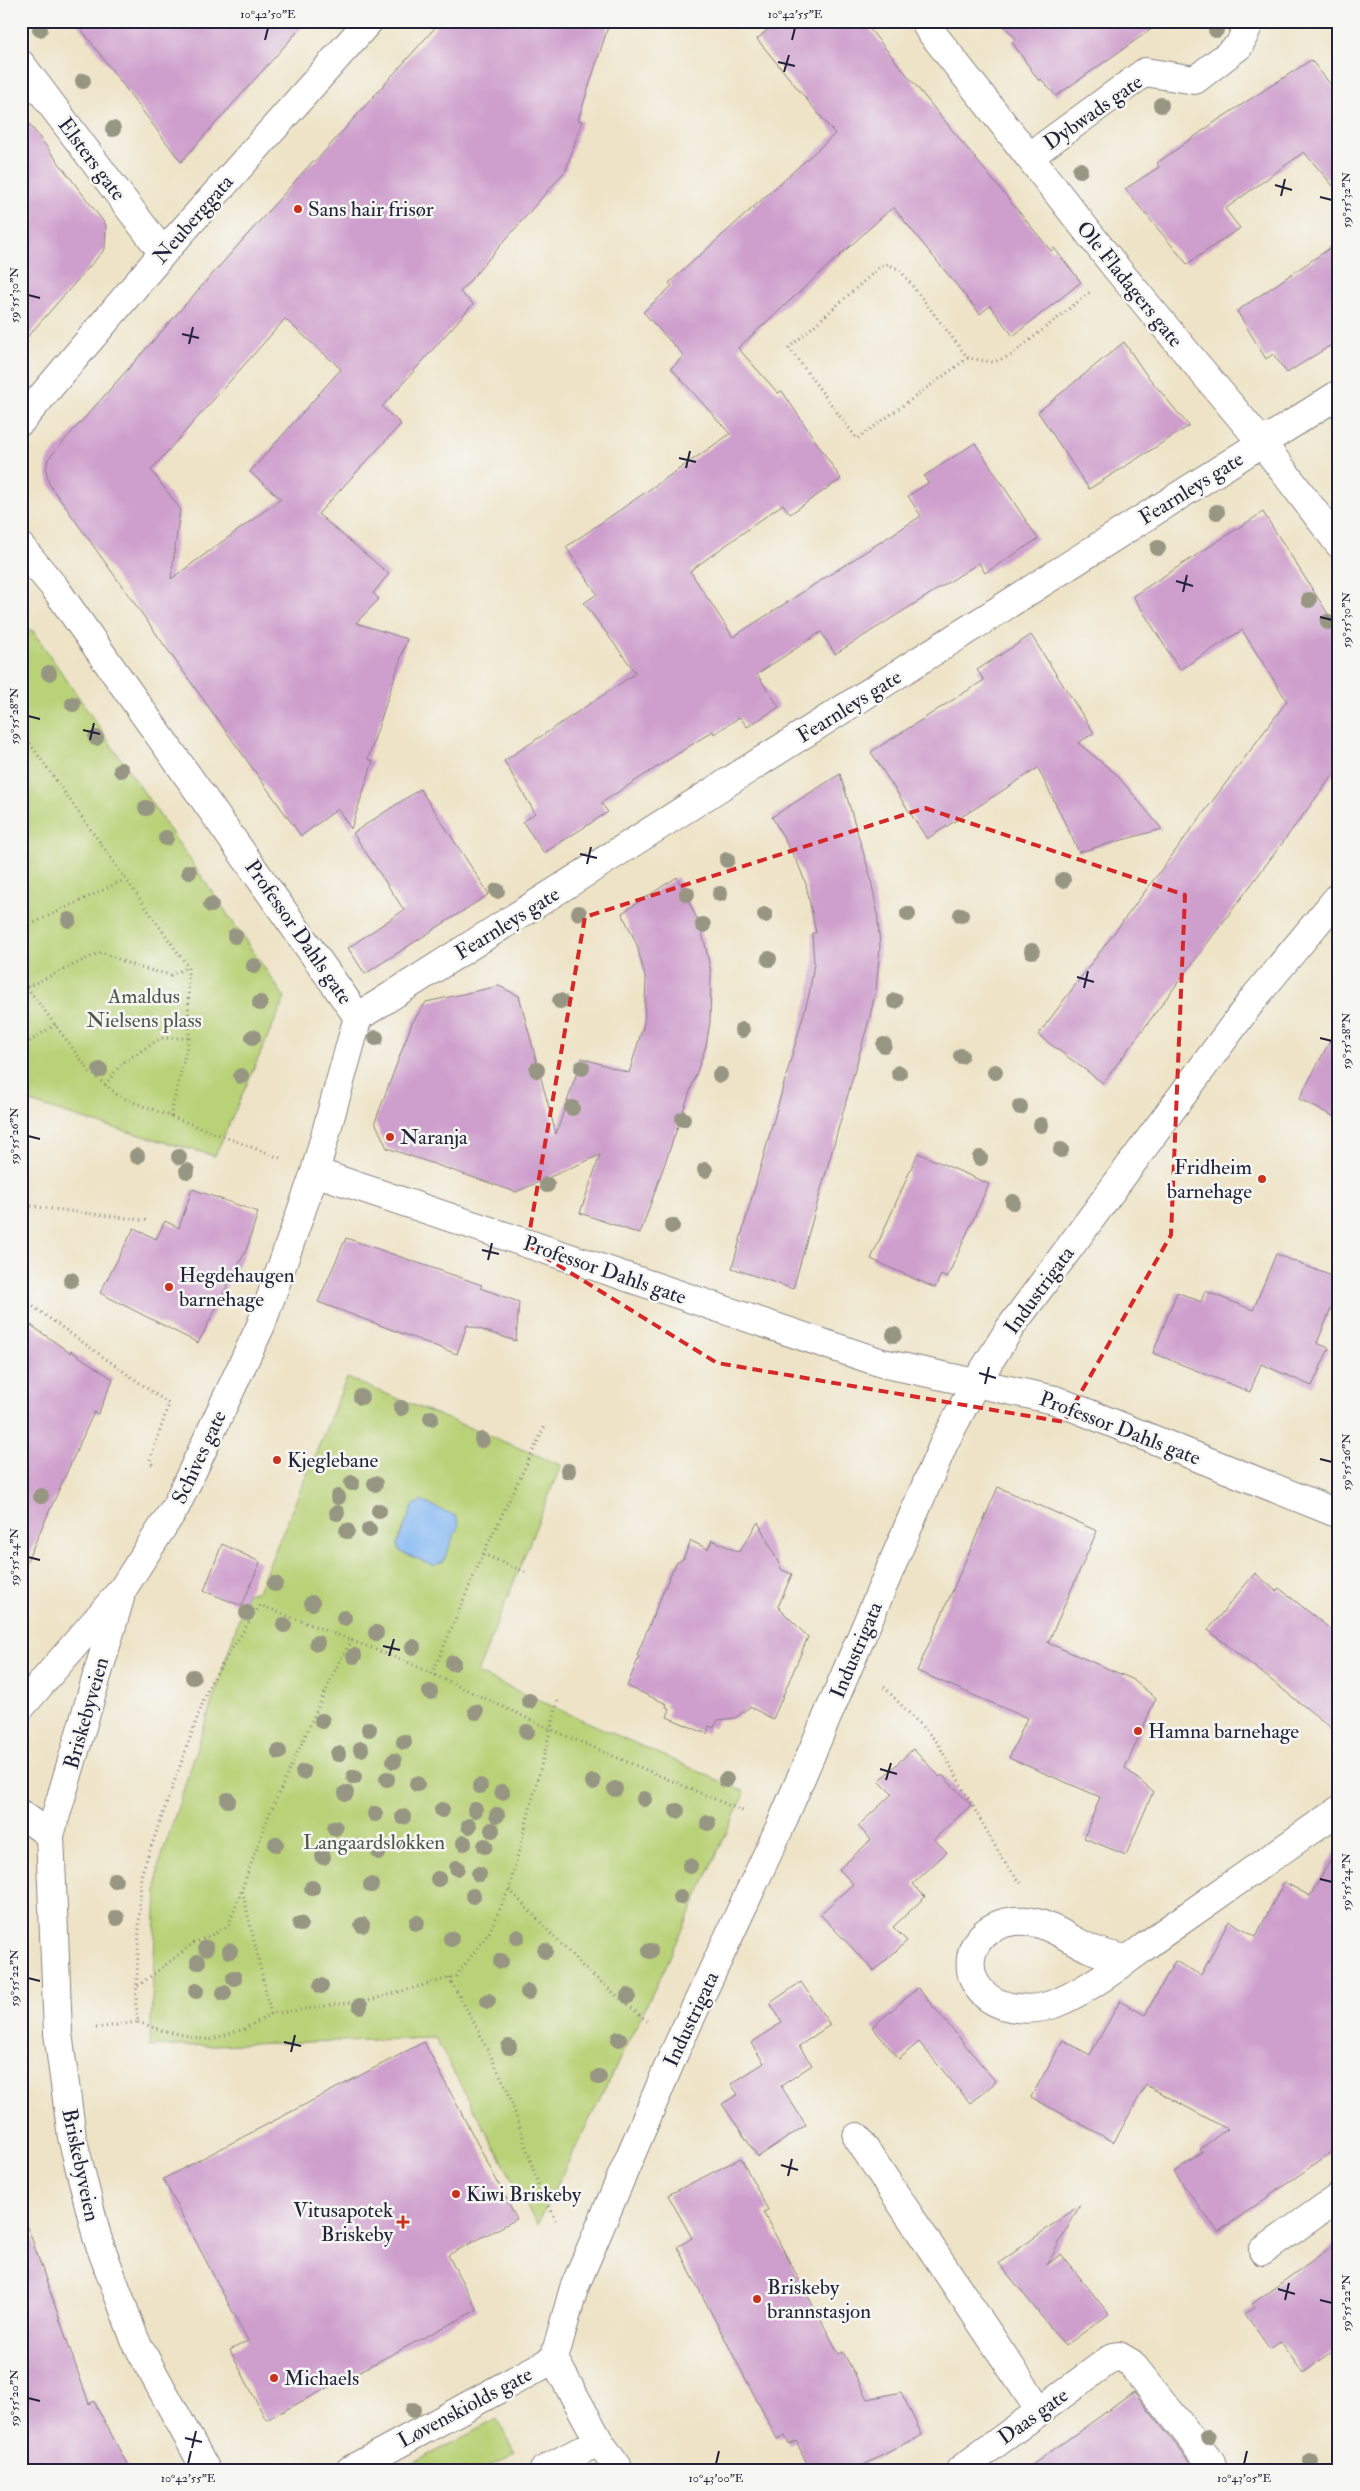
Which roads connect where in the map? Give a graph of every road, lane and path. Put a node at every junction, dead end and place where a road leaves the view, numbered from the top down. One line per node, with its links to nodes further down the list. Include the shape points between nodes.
1 (369, 21): 6 (street, Neuberggata)
2 (926, 21): 5 (street, Ole Fladagers gate, via 928,28)
3 (1250, 21): 5 (street, Dybwads gate, via 1239,46 1195,80 1145,72)
4 (21, 64): 6 (street, Elsters gate)
5 (1029, 157): 7 (street, Ole Fladagers gate)
6 (163, 253): 10 (street, Neuberggata)
7 (1117, 269): 8 (path, via 1010,356 993,362); 11 (street, Ole Fladagers gate)
8 (968, 358): 8 (path, via 857,439 789,348 881,266 888,264 900,270)
9 (1339, 394): 11 (street, Fearnleys gate)
10 (21, 420)
11 (1262, 443): 12 (street, Ole Fladagers gate); 21 (street, Fearnleys gate)
12 (1339, 544)
13 (21, 547): 21 (street, Professor Dahls gate, via 55,588)
14 (21, 731): 15 (path)
15 (126, 879): 17 (path); 18 (path)
16 (1339, 896): 31 (street, Industrigata, via 1243,1014 1010,1328)
17 (21, 929)
18 (188, 967): 20 (path, via 171,975 137,967 101,952); 23 (path)
19 (21, 979): 20 (path)
20 (27, 987): 22 (path)
21 (358, 1017): 27 (street, Professor Dahls gate)
22 (56, 1024): 24 (path); 25 (path, via 90,1072)
23 (189, 1038): 25 (path, via 161,1038 121,1064); 26 (path)
24 (21, 1047)
25 (105, 1085): 26 (path, via 120,1097)
26 (170, 1116): 27 (path)
27 (315, 1172): 31 (street, Professor Dahls gate, via 882,1363); 33 (street, Schives gate, via 261,1325)
28 (21, 1205): 29 (path)
29 (150, 1221)
30 (21, 1298): 33 (path, via 170,1404 150,1460)
31 (975, 1384): 34 (street, Professor Dahls gate, via 1055,1400); 46 (street, Industrigata, via 944,1443)
32 (545, 1426): 35 (path)
33 (176, 1506): 37 (street, Schives gate)
34 (1339, 1514)
35 (483, 1554): 36 (path); 39 (path)
36 (526, 1572)
37 (122, 1590): 42 (street, Schives gate); 47 (street, Briskebyveien)
38 (352, 1640): 39 (path); 48 (path, via 268,1817); 53 (path, via 260,1605 209,1685 141,1876)
39 (432, 1674): 43 (path)
40 (884, 1688): 50 (path, via 937,1742 1002,1860 1042,1910)
41 (558, 1701): 43 (path)
42 (21, 1707)
43 (550, 1729): 46 (path); 49 (path)
44 (1339, 1810): 51 (street)
45 (21, 1814): 47 (street)
46 (780, 1827): 57 (street, Industrigata)
47 (50, 1835): 56 (street, Briskebyveien)
48 (242, 1889): 53 (path, via 228,1927 194,1943); 54 (path)
49 (509, 1889): 52 (path, via 489,1933 456,1976); 57 (path, via 583,1968 647,2020)
50 (1042, 1924): 51 (street, via 1093,1950); 51 (street, via 1012,1921 996,1925 983,1934 974,1948 970,1964 972,1980 982,1994 998,2004 1036,2009 1060,2002)
51 (1128, 1959)
52 (449, 1978): 54 (path, via 374,2000); 60 (path, via 508,2091 538,2184)
53 (137, 1987): 55 (path)
54 (271, 2014): 55 (path, via 244,2029 209,2040 163,2031)
55 (138, 2022): 56 (path)
56 (58, 2033): 65 (street, Briskebyveien, via 72,2137 97,2237 135,2340)
57 (676, 2049): 62 (street, Industrigata, via 574,2288)
58 (857, 2137): 63 (street)
59 (1339, 2197): 61 (street)
60 (556, 2220)
61 (1263, 2251)
62 (554, 2359): 64 (street); 66 (street, Løvenskiolds gate)
63 (1040, 2411): 69 (street, Daas gate); 70 (street, Daas gate, via 1106,2362 1119,2356 1131,2363 1211,2463)
64 (599, 2441): 67 (street); 68 (street)
65 (206, 2470)
66 (350, 2470)
67 (544, 2470)
68 (619, 2470)
69 (960, 2470)
70 (1213, 2470)

